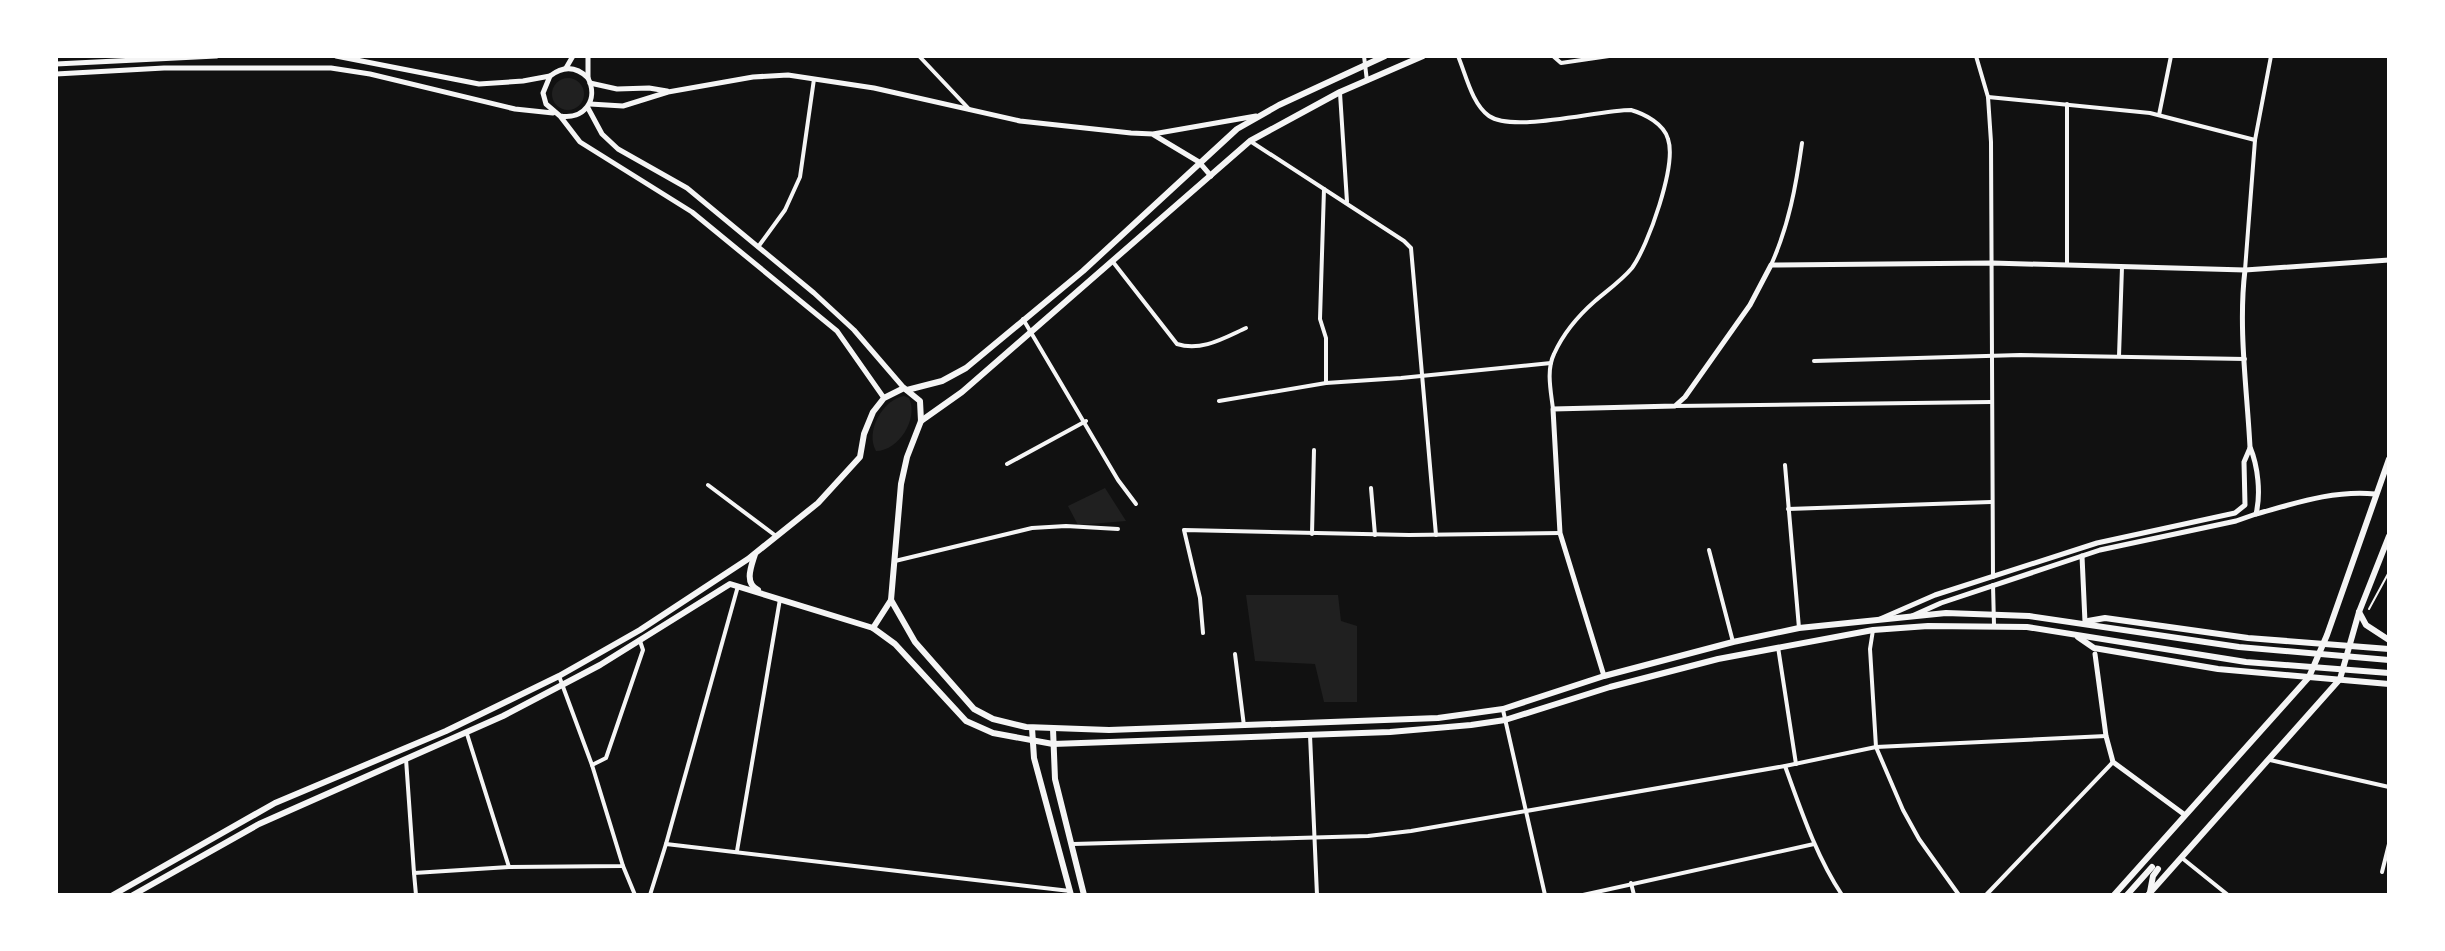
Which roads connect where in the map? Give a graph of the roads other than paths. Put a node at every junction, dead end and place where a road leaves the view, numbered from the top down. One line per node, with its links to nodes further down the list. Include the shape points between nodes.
1 (216, 56): 15 (street)
2 (336, 56): 19 (street, via 479,84)
3 (573, 56): 17 (street)
4 (588, 56): 21 (street)
5 (919, 56): 28 (street)
6 (1364, 56): 16 (street)
7 (1385, 56): 16 (main road)
8 (1423, 56): 22 (main road)
9 (1458, 56): 56 (street, via 1472,92 1492,118 1531,122 1631,110 1660,126 1668,137 1667,171 1647,241 1631,269 1576,321)
10 (1553, 56): 11 (street, via 1567,63)
11 (1609, 56)
12 (1976, 56): 25 (street)
13 (2171, 56): 31 (street)
14 (2271, 56): 34 (street)
15 (56, 64)
16 (1364, 64): 22 (street); 30 (main road)
17 (565, 68): 19 (street); 21 (street)
18 (56, 74): 29 (street, via 331,68)
19 (550, 76): 29 (street, via 543,93)
20 (814, 79): 23 (street, via 753,77); 28 (street); 41 (street, via 800,177 785,210)
21 (589, 80): 23 (street, via 617,89); 27 (street)
22 (1367, 81): 24 (main road)
23 (668, 92): 27 (street, via 623,106)
24 (1340, 92): 35 (main road); 40 (street)
25 (1988, 97): 26 (street); 44 (street)
26 (2067, 104): 31 (street); 46 (street)
27 (589, 106): 32 (street, via 575,116); 41 (street, via 602,134 618,149 687,188)
28 (970, 110): 33 (street, via 1020,121)
29 (554, 113): 32 (street)
30 (1261, 115): 33 (street); 37 (main road)
31 (2159, 115): 34 (street)
32 (560, 116): 60 (street, via 580,142 692,212 837,331)
33 (1153, 134): 37 (street)
34 (2255, 140): 48 (street)
35 (1250, 141): 38 (main road); 39 (street)
36 (1802, 143): 45 (street, via 1794,200)
37 (1199, 162): 38 (street); 49 (main road, via 1083,271)
38 (1211, 176): 43 (main road)
39 (1324, 189): 40 (street); 58 (street, via 1320,319 1326,338)
40 (1347, 202): 57 (street, via 1411,248)
41 (758, 247): 59 (street, via 854,330)
42 (2389, 260): 48 (street)
43 (1113, 262): 50 (street, via 1177,344 1209,344); 51 (main road)
44 (1992, 263): 45 (street); 46 (street); 52 (street)
45 (1771, 265): 63 (street, via 1750,305)
46 (2067, 265): 47 (street)
47 (2122, 267): 48 (street); 53 (street)
48 (2245, 270): 54 (street)
49 (1023, 319): 51 (street); 59 (main road, via 955,376)
50 (1246, 328)
51 (1032, 331): 65 (main road); 66 (street)
52 (1991, 355): 53 (street); 55 (street); 62 (street)
53 (2119, 356): 54 (street)
54 (2245, 359): 67 (street)
55 (1814, 361)
56 (1551, 363): 57 (street); 64 (street)
57 (1423, 376): 58 (street); 84 (street)
58 (1326, 383): 61 (street)
59 (906, 389): 60 (main road); 65 (main road, via 922,406)
60 (884, 398): 85 (main road, via 868,422 860,457 818,503)
61 (1219, 401)
62 (1991, 402): 63 (street); 75 (street)
63 (1675, 406): 64 (street)
64 (1553, 409): 81 (street)
65 (921, 421): 91 (main road, via 901,484)
66 (1086, 421): 70 (street); 76 (street)
67 (2250, 447): 78 (street, via 2255,457); 79 (street, via 2241,510)
68 (1314, 450): 82 (street)
69 (2389, 459): 74 (main road)
70 (1007, 464)
71 (1785, 465): 77 (street)
72 (708, 485): 85 (street)
73 (1371, 488): 83 (street)
74 (2375, 494): 78 (street, via 2328,495); 114 (main road)
75 (1991, 502): 77 (street); 93 (street)
76 (1136, 504)
77 (1788, 509): 107 (street)
78 (2256, 514): 86 (street)
79 (2160, 528): 86 (street); 93 (street)
80 (1118, 529): 91 (street, via 1032,528)
81 (1560, 533): 84 (street); 123 (street)
82 (1312, 534): 83 (street); 109 (street, via 1184,530)
83 (1375, 535): 84 (street)
84 (1436, 535)
85 (776, 536): 89 (main road)
86 (2161, 536): 90 (street)
87 (2389, 536): 100 (main road)
88 (1709, 550): 113 (street)
89 (755, 553): 96 (main road, via 749,579); 122 (main road, via 640,630)
90 (2082, 556): 94 (street); 104 (street)
91 (895, 561): 98 (main road)
92 (2389, 572): 99 (lane)
93 (1993, 577): 103 (street)
94 (1993, 585): 101 (street); 102 (street)
95 (738, 586): 96 (main road); 112 (main road, via 730,584); 149 (street)
96 (765, 594): 97 (main road)
97 (780, 599): 106 (main road); 153 (street)
98 (891, 600): 106 (main road); 131 (main road, via 915,642 974,709)
99 (2369, 609)
100 (2359, 612): 111 (main road, via 2366,625); 115 (main road)
101 (1994, 615): 102 (main road); 104 (main road); 105 (street)
102 (1911, 616): 103 (main road)
103 (1880, 619): 107 (main road)
104 (2085, 622): 114 (main road, via 2105,618); 120 (main road, via 2239,647)
105 (1994, 625): 108 (main road); 110 (main road)
106 (873, 628): 136 (main road, via 895,644 966,721)
107 (1799, 628): 113 (main road)
108 (1873, 630): 116 (main road); 138 (street)
109 (1203, 633)
110 (2075, 635): 121 (main road, via 2246,662); 124 (main road, via 2094,648 2218,669)
111 (2389, 640)
112 (640, 641): 126 (main road); 143 (street, via 643,650 611,747 606,758)
113 (1733, 642): 123 (main road)
114 (2323, 644): 115 (main road); 124 (main road)
115 (2348, 645): 117 (main road); 125 (main road)
116 (1777, 646): 129 (main road, via 1610,687); 142 (street)
117 (2389, 649)
118 (1235, 654): 130 (street)
119 (2095, 654): 135 (street)
120 (2389, 660)
121 (2389, 673)
122 (559, 676): 126 (street); 164 (main road, via 446,731 275,803)
123 (1604, 676): 128 (main road)
124 (2309, 677): 125 (main road); 147 (main road)
125 (2340, 679): 127 (main road); 140 (main road)
126 (563, 684): 133 (main road); 143 (street)
127 (2389, 684)
128 (1503, 709): 129 (street); 130 (main road, via 1438,718)
129 (1505, 720): 134 (main road); 146 (street)
130 (1244, 726): 132 (main road)
131 (1032, 728): 132 (main road); 136 (main road)
132 (1053, 729): 137 (main road)
133 (467, 734): 139 (main road); 156 (street)
134 (1310, 735): 137 (main road); 148 (street)
135 (2106, 736): 138 (street); 141 (street)
136 (1032, 742): 137 (main road); 162 (main road)
137 (1053, 744): 150 (main road)
138 (1876, 747): 142 (street); 175 (street, via 1919,839)
139 (406, 759): 158 (street); 165 (main road, via 259,824)
140 (2270, 760): 145 (street); 154 (main road)
141 (2113, 762): 147 (street); 176 (street)
142 (1796, 764): 144 (street)
143 (592, 765): 155 (street)
144 (1785, 766): 146 (street); 151 (street)
145 (2389, 787)
146 (1527, 811): 148 (street, via 1411,831); 171 (street)
147 (2186, 816): 159 (main road)
148 (1315, 837): 150 (street); 170 (street)
149 (666, 844): 153 (street); 168 (street)
150 (1070, 844): 169 (main road)
151 (1814, 844): 161 (street); 174 (street)
152 (2389, 844): 157 (street)
153 (737, 851): 162 (street)
154 (2182, 858): 163 (main road); 179 (street)
155 (623, 866): 156 (street); 167 (street)
156 (509, 867): 158 (street)
157 (2382, 872)
158 (414, 873): 166 (street)
159 (2134, 874): 160 (main road); 177 (main road)
160 (2141, 880): 163 (main road, via 2155,868); 178 (main road)
161 (1631, 883): 172 (street); 173 (street)
162 (1071, 893)
163 (2149, 894)
164 (113, 895)
165 (133, 895)
166 (416, 895)
167 (635, 895)
168 (650, 895)
169 (1084, 895)
170 (1317, 895)
171 (1545, 895)
172 (1583, 895)
173 (1634, 895)
174 (1842, 895)
175 (1959, 895)
176 (1986, 895)
177 (2114, 895)
178 (2127, 895)
179 (2228, 895)

